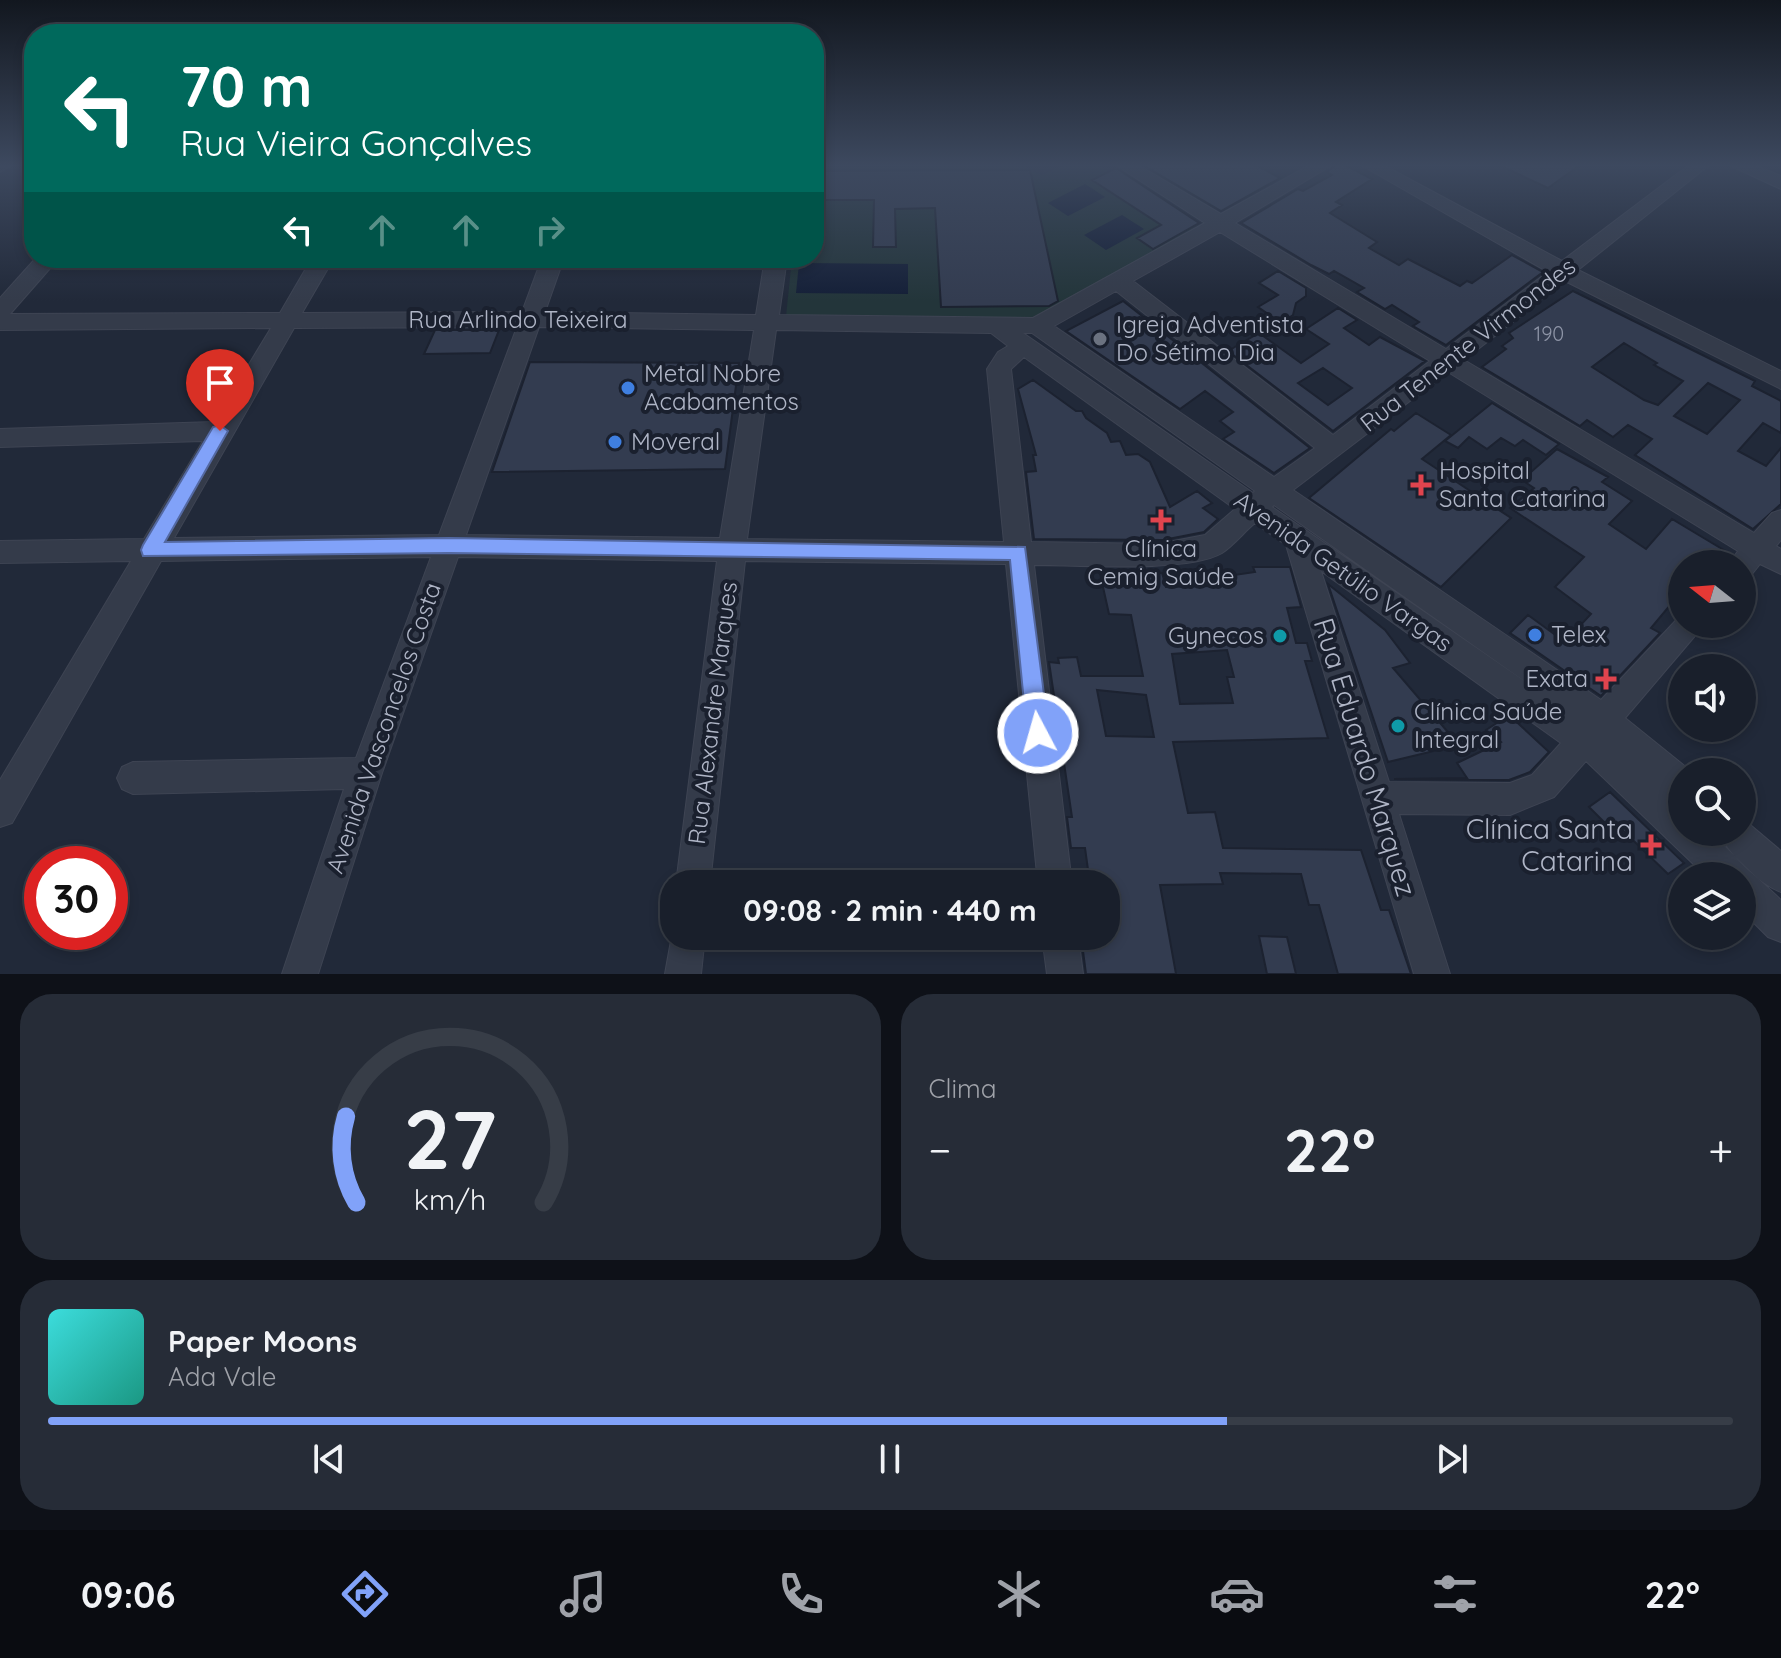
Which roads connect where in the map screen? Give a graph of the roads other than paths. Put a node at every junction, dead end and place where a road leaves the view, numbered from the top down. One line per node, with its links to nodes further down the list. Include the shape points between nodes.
1 (1200, 210): 5 (street)
2 (1240, 210): 5 (street)
3 (1453, 210): 10 (street)
4 (1641, 210): 10 (street, Rua Tenente Virmondes)
5 (1219, 222): 11 (street); 19 (street)
6 (39, 268): 12 (street)
7 (317, 268): 14 (street)
8 (549, 268): 13 (street, Avenida Vasconcelos Costa)
9 (775, 268): 15 (street, Rua Alexandre Marques)
10 (1563, 271): 19 (street, Rua Tenente Virmondes); 20 (street)
11 (1118, 281): 18 (street); 23 (street)
12 (0, 312)
13 (531, 319): 14 (street, Rua Arlindo Teixeira); 15 (street, Rua Arlindo Teixeira); 27 (street, Avenida Vasconcelos Costa)
14 (287, 320): 16 (street, Rua Arlindo Teixeira); 21 (street)
15 (768, 321): 17 (street, Rua Arlindo Teixeira); 29 (street, Rua Alexandre Marques)
16 (0, 322)
17 (995, 325): 18 (street, Avenida Getúlio Vargas)
18 (1031, 336): 24 (street, Avenida Getúlio Vargas); 33 (street, via 999,369)
19 (1447, 361): 23 (street, Rua Tenente Virmondes); 30 (street)
20 (1781, 381)
21 (220, 431): 22 (street); 28 (street)
22 (0, 438)
23 (1333, 449): 24 (street, Rua Tenente Virmondes)
24 (1262, 500): 26 (street, Avenida Getúlio Vargas); 33 (street, Rua Tenente Virmondes, via 1202,549 1158,555); 37 (street, Avenida Getúlio Vargas)
25 (1781, 521): 31 (street)
26 (1298, 540): 37 (street, Avenida Getúlio Vargas); 41 (street, Rua Eduardo Marquez)
27 (449, 546): 28 (street, Rua Tenente Virmondes); 29 (street, Rua Tenente Virmondes); 38 (street, Avenida Vasconcelos Costa)
28 (150, 550): 32 (street, Rua Tenente Virmondes); 42 (street)
29 (732, 550): 33 (street, Rua Tenente Virmondes); 47 (street, Rua Alexandre Marques)
30 (1739, 550)
31 (1756, 550)
32 (0, 552)
33 (1019, 552): 48 (street)
34 (1756, 558): 35 (street)
35 (1781, 563)
36 (1678, 638): 37 (street)
37 (1595, 731): 39 (street, Avenida Getúlio Vargas); 41 (street, via 1543,786 1519,798); 43 (street, Avenida Getúlio Vargas, via 1608,758)
38 (366, 773): 40 (street); 56 (street, Avenida Vasconcelos Costa)
39 (1668, 775)
40 (133, 778)
41 (1377, 798): 59 (street, Rua Eduardo Marquez)
42 (0, 811)
43 (1668, 815)
44 (1701, 846): 46 (street, Avenida Getúlio Vargas)
45 (1751, 846): 49 (street)
46 (1717, 862)
47 (695, 870)
48 (1053, 870)
49 (1781, 875)
50 (1756, 900): 52 (street, Avenida Getúlio Vargas)
51 (1756, 905): 53 (street)
52 (1781, 924)
53 (1781, 940)
54 (686, 950): 57 (street)
55 (1062, 950): 58 (street)
56 (300, 974)
57 (683, 974)
58 (1065, 974)
59 (1432, 974)

